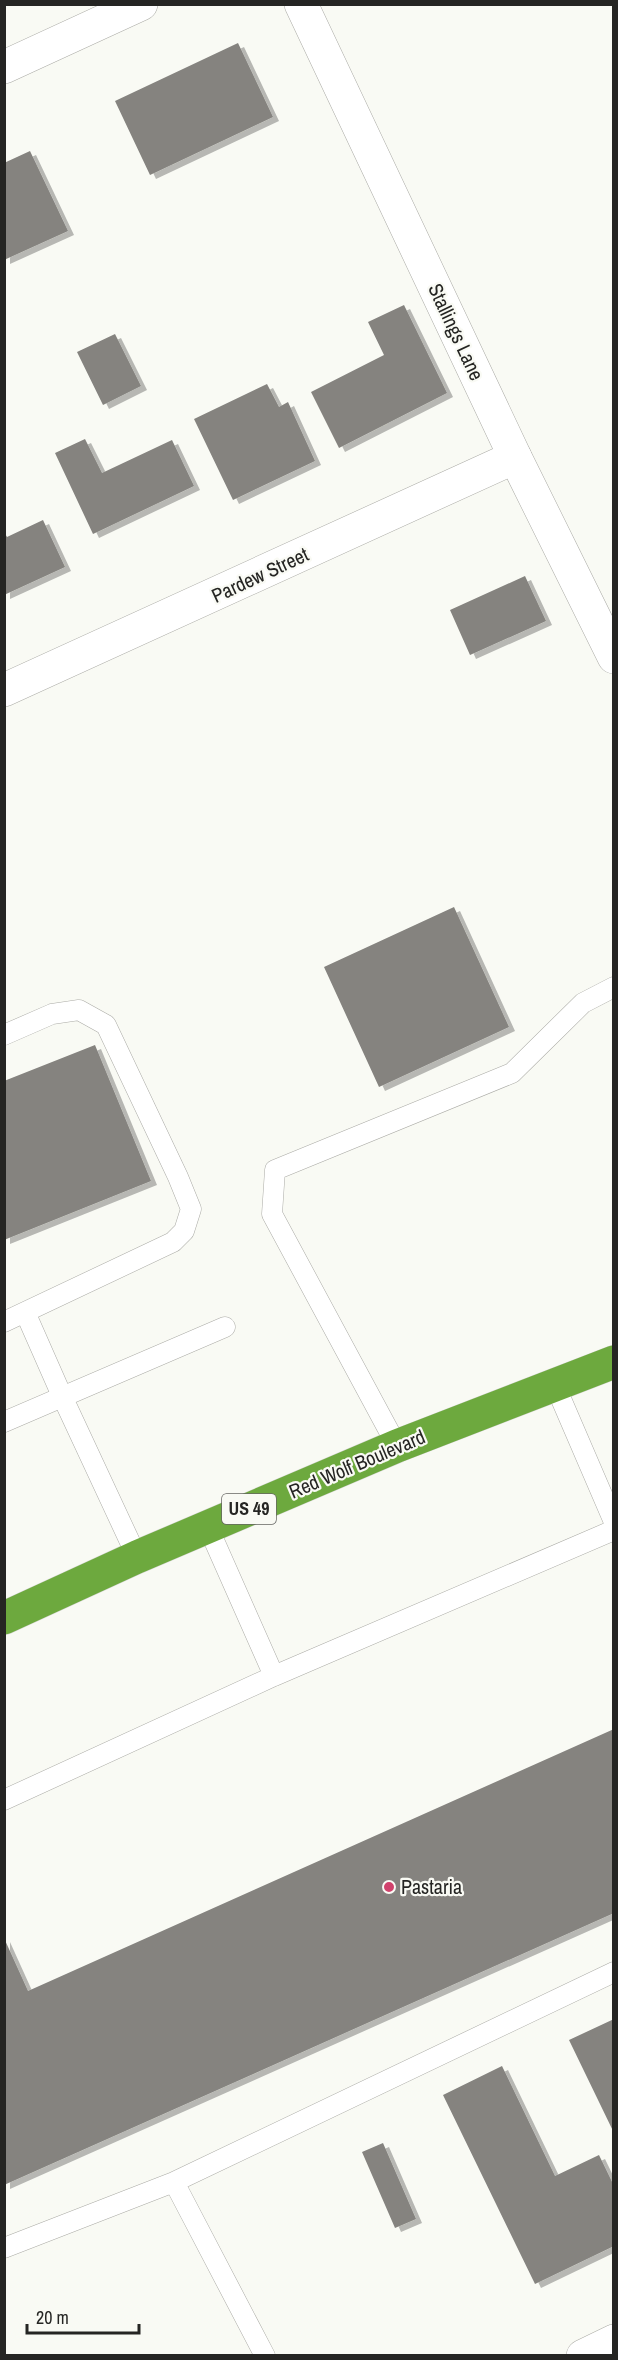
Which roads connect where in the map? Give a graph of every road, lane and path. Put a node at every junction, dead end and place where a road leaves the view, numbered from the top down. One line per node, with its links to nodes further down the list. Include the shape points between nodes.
1 (141, 4): 3 (street)
2 (301, 4): 4 (street, Stallings Lane)
3 (4, 67)
4 (515, 457): 5 (street, Stallings Lane); 6 (street, Pardew Street)
5 (614, 657)
6 (4, 690)
7 (614, 987): 16 (lane, via 583,1003 512,1073 274,1170 272,1214)
8 (4, 1035): 9 (lane, via 52,1014 79,1011 106,1025 190,1209 184,1230 173,1242)
9 (26, 1312): 10 (lane); 14 (lane)
10 (4, 1322)
11 (225, 1327): 14 (lane)
12 (614, 1362): 13 (highway, Red Wolf Boulevard / US 49)
13 (555, 1385): 16 (highway, Red Wolf Boulevard / US 49); 17 (lane)
14 (62, 1396): 15 (lane); 20 (lane)
15 (4, 1422)
16 (397, 1446): 18 (highway, Red Wolf Boulevard / US 49)
17 (614, 1522)
18 (208, 1527): 20 (highway, Red Wolf Boulevard / US 49); 22 (lane)
19 (614, 1530): 22 (lane)
20 (137, 1557): 21 (highway, Red Wolf Boulevard / US 49)
21 (4, 1618)
22 (274, 1676): 23 (lane)
23 (4, 1800)
24 (614, 1972): 25 (lane)
25 (174, 2182): 26 (lane); 28 (lane)
26 (4, 2248)
27 (614, 2341): 29 (street)
28 (265, 2355)
29 (583, 2355)

